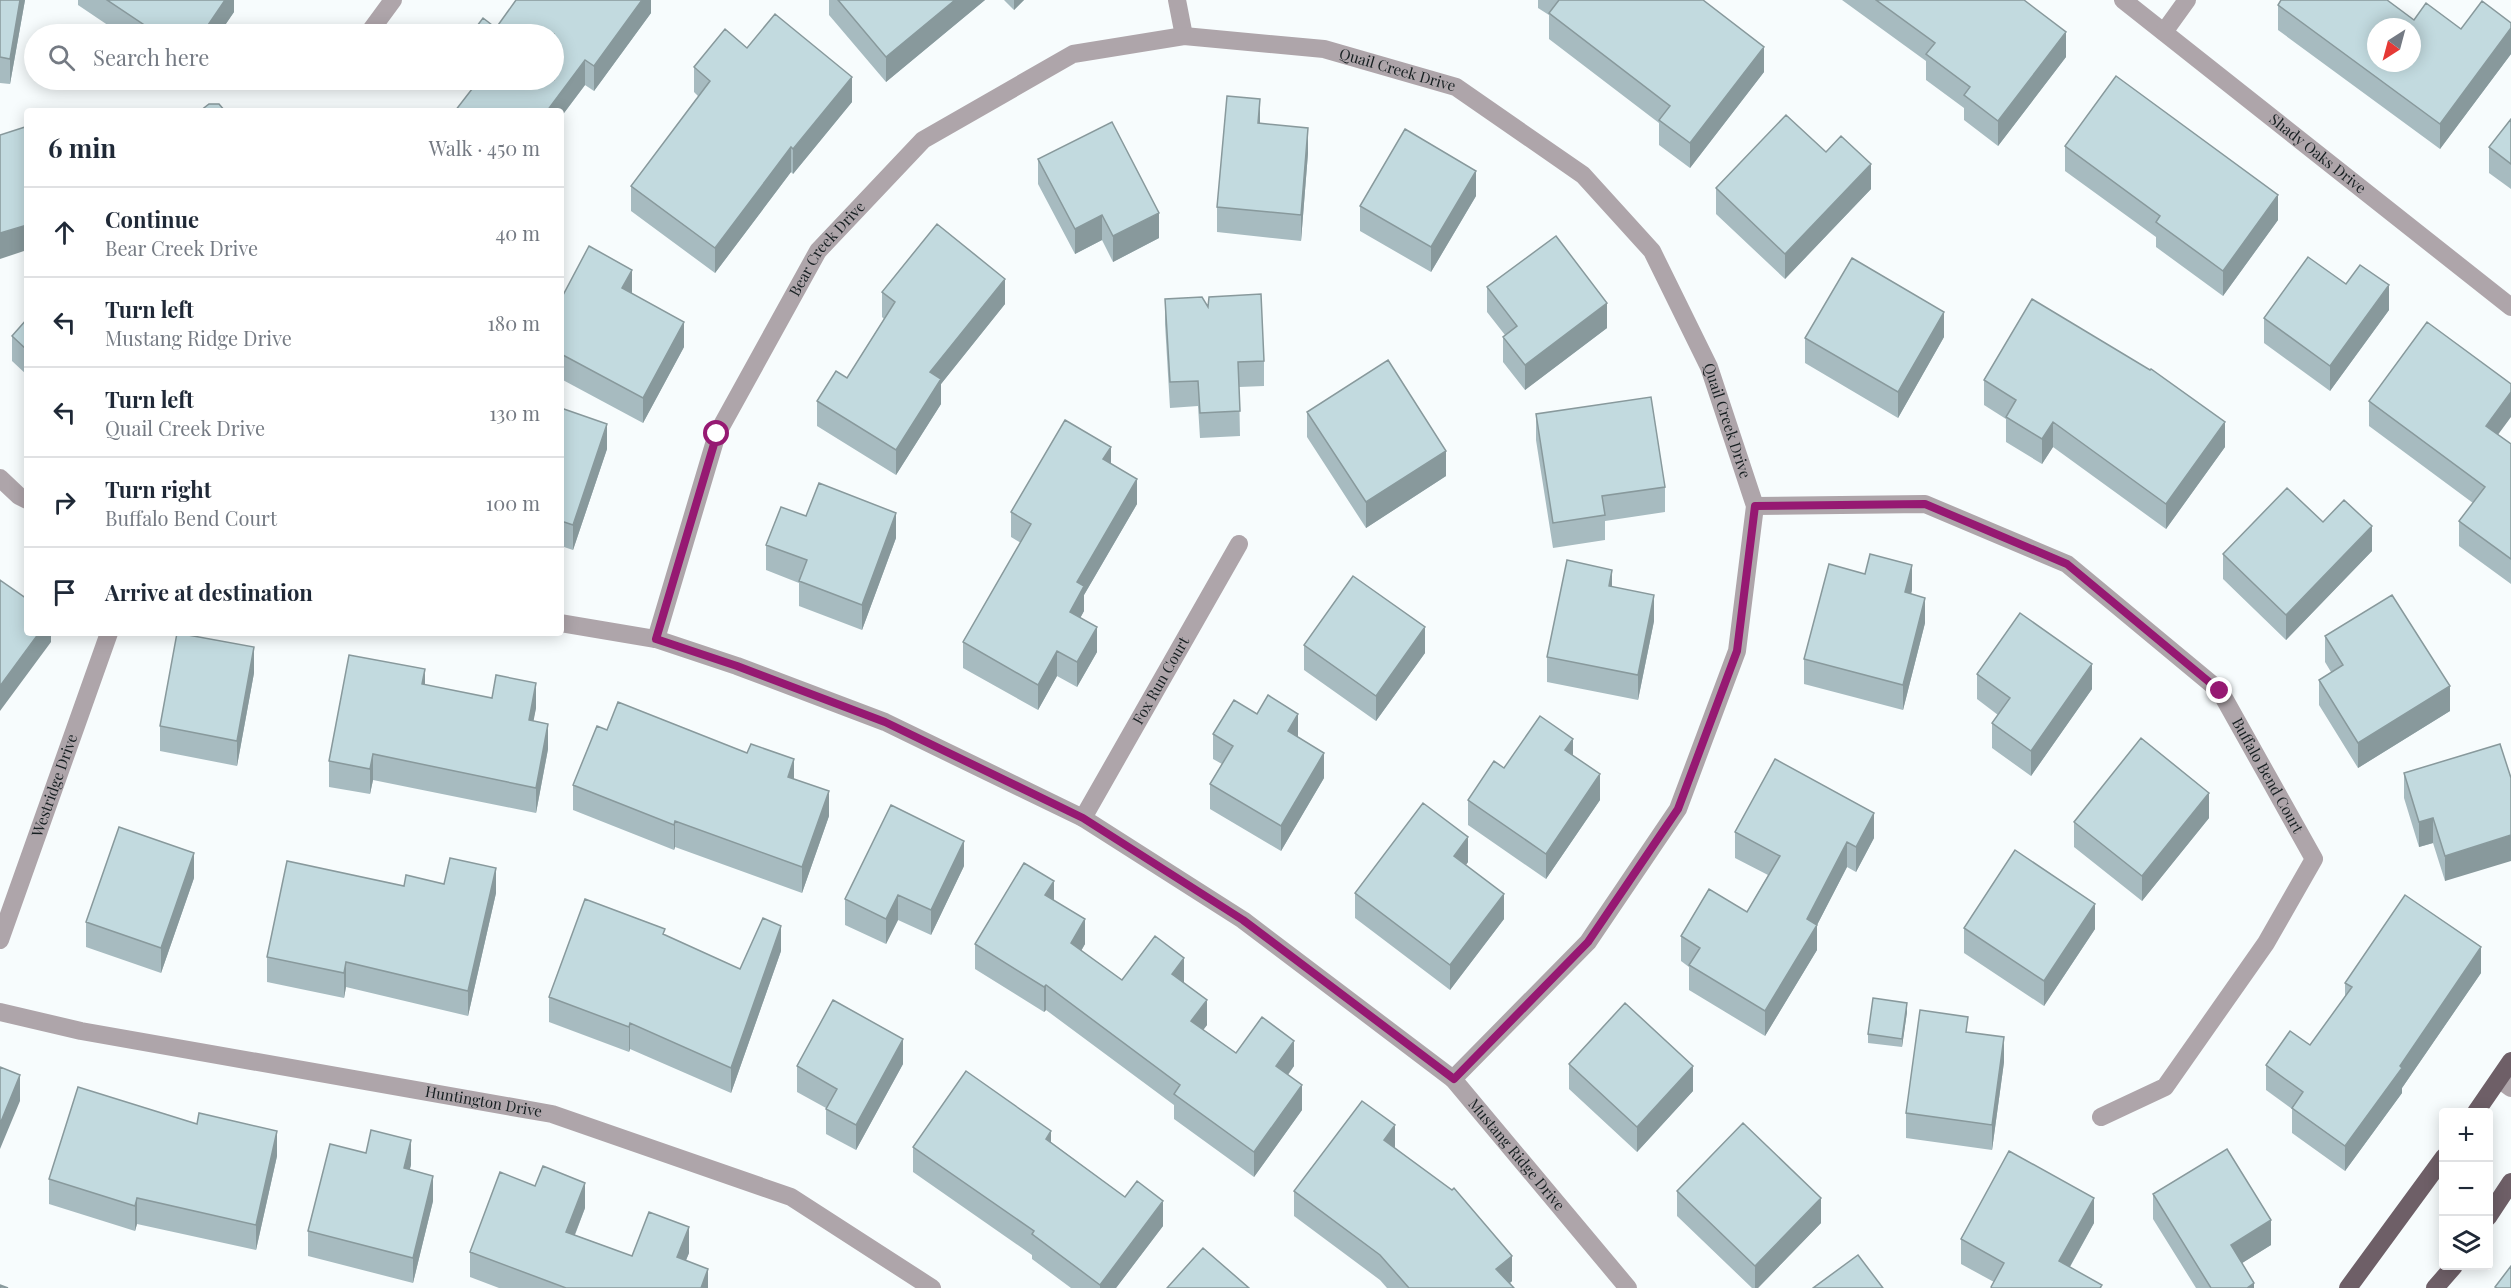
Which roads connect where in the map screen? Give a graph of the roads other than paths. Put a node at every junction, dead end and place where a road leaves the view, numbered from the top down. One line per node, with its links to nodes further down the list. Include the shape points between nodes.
1 (393, 0): 5 (street)
2 (1177, 0): 7 (street)
3 (2123, 0): 6 (street, Shady Oaks Drive)
4 (2187, 0): 6 (street)
5 (375, 24)
6 (2164, 32): 8 (street, Shady Oaks Drive)
7 (1184, 36): 11 (street, Quail Creek Drive, via 1324,49 1456,87 1583,174 1652,251 1709,367); 15 (street, Bear Creek Drive, via 1073,54 923,140 818,251 717,434)
8 (2511, 308)
9 (0, 478): 10 (street)
10 (24, 498)
11 (1755, 506): 20 (street, Quail Creek Drive, via 1737,651 1678,809 1588,942); 23 (street, Buffalo Bend Court, via 1925,504 2067,564 2220,691 2314,859 2266,944 2165,1087)
12 (1239, 544): 16 (street, Fox Run Court)
13 (564, 624): 15 (street, Mustang Ridge Drive)
14 (107, 636): 17 (street, Westridge Drive)
15 (656, 639): 16 (street, Mustang Ridge Drive, via 885,722)
16 (1083, 818): 20 (street, Mustang Ridge Drive, via 1243,920)
17 (0, 939)
18 (0, 1012): 28 (street, Huntington Drive, via 81,1031 552,1114 791,1197)
19 (2511, 1061): 21 (main road)
20 (1454, 1079): 29 (street, Mustang Ridge Drive)
21 (2505, 1084): 22 (main road)
22 (2481, 1108)
23 (2102, 1117)
24 (2440, 1162): 30 (main road)
25 (2511, 1182): 26 (main road)
26 (2489, 1216)
27 (2451, 1270): 31 (main road)
28 (932, 1288)
29 (1628, 1288)
30 (2348, 1288)
31 (2435, 1288)

